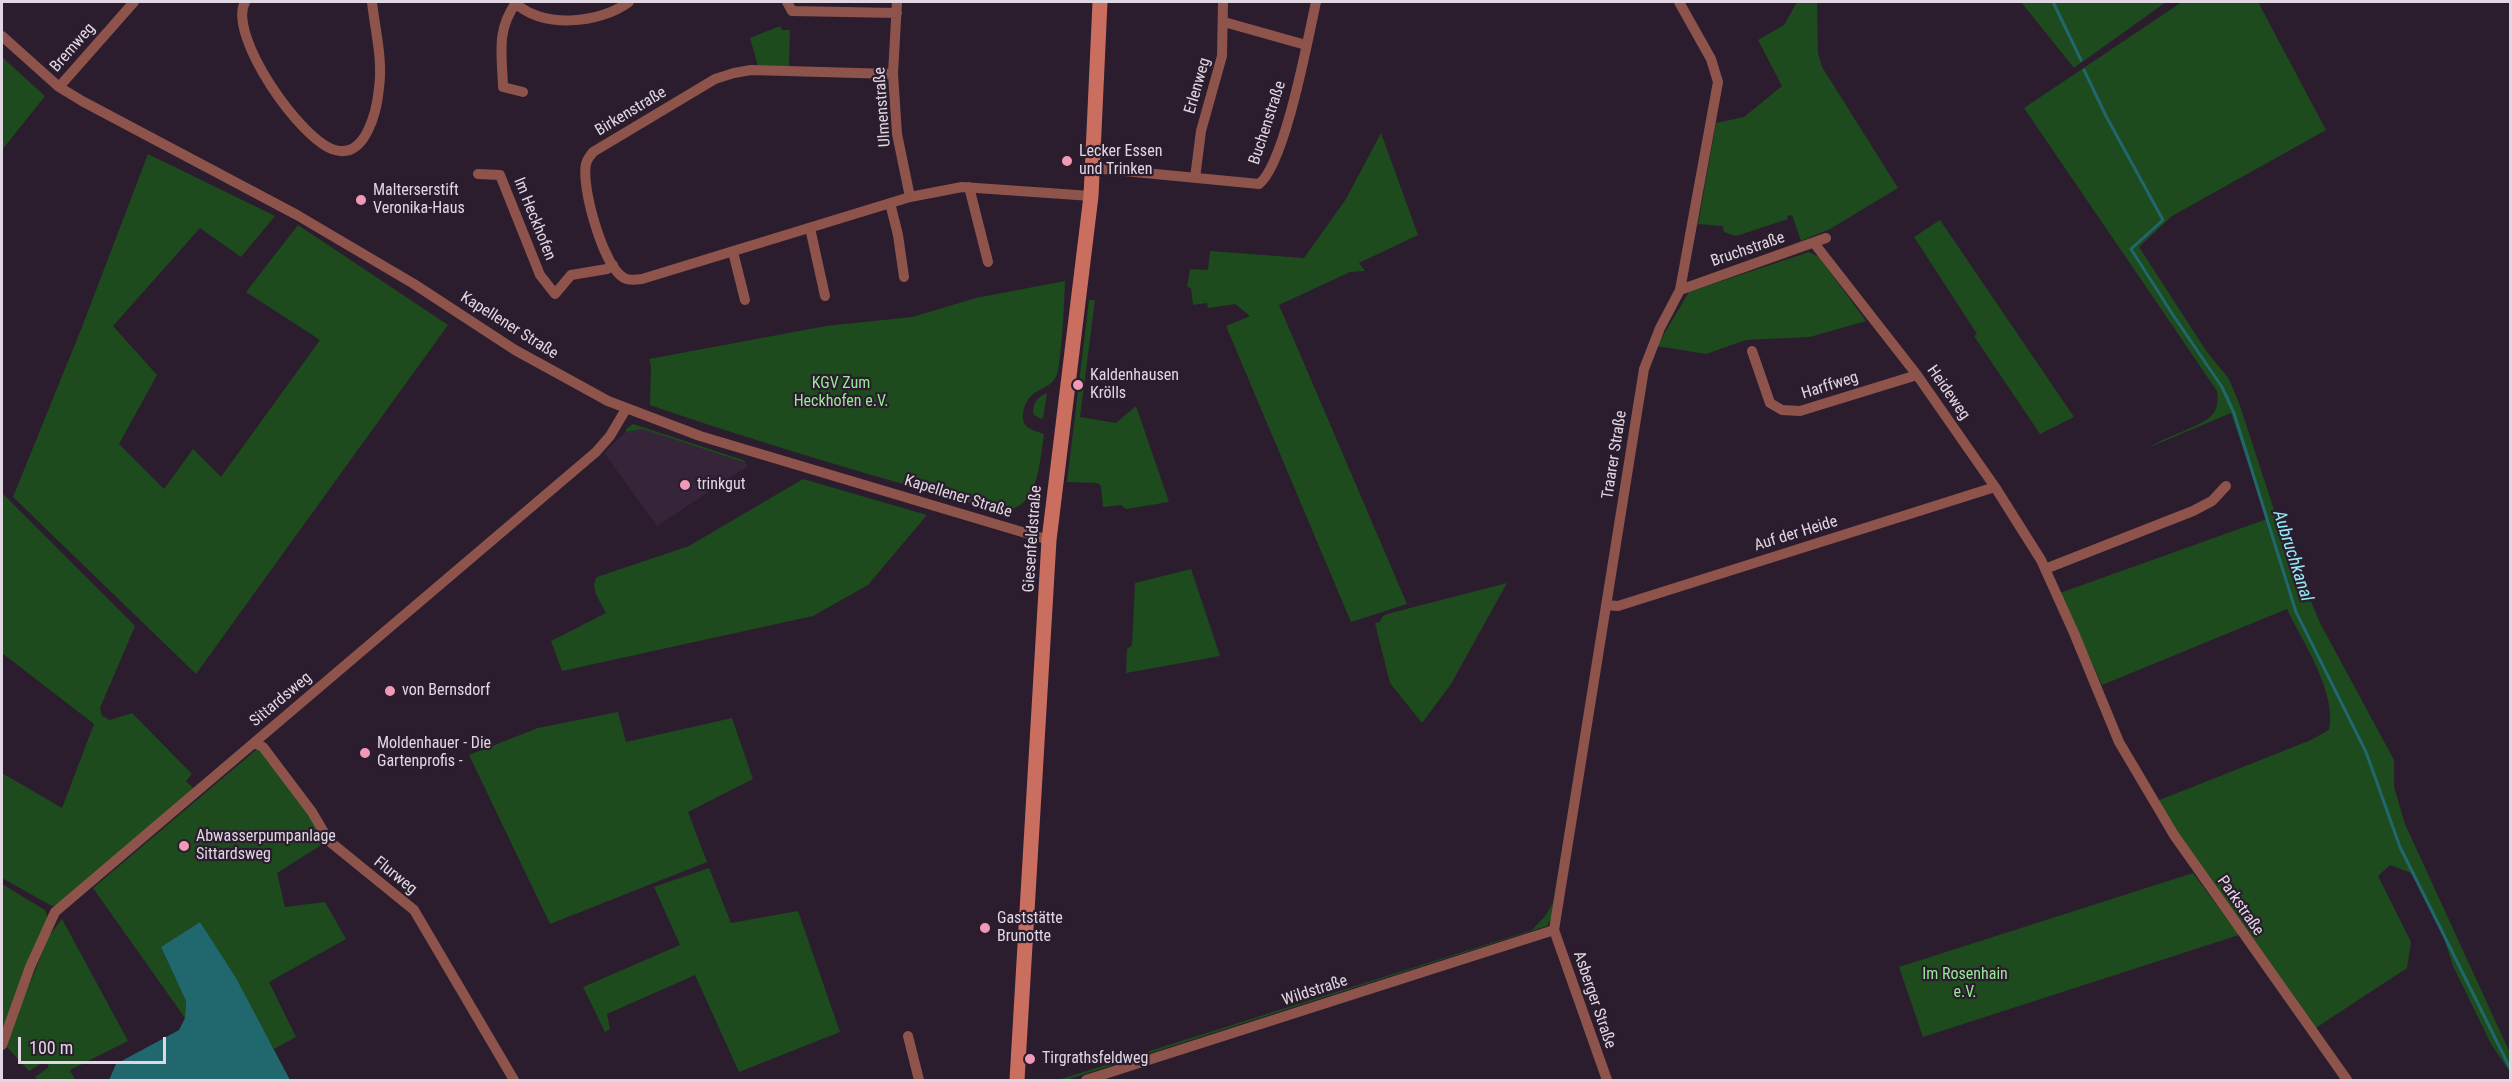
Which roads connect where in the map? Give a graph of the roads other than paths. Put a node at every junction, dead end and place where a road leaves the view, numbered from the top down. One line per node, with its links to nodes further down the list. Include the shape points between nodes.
1 (245, 2): 2 (street, via 244,22 252,49 275,94 320,141 333,150 343,151 362,141 379,88 380,62)
2 (372, 2)
3 (515, 2): 4 (street, via 527,12 556,20 578,20 603,15); 19 (street, via 506,17 501,39 503,87)
4 (630, 2)
5 (787, 2): 12 (street, via 792,11)
6 (897, 2): 13 (street, Ulmenstraße)
7 (1100, 2): 20 (main road, Giesenfeldstraße)
8 (1223, 2): 14 (street, Erlenweg)
9 (1316, 2): 16 (street, Buchenstraße)
10 (1679, 2): 34 (street, Traarer Straße, via 1711,59 1718,82)
11 (131, 3): 18 (street, Bremweg)
12 (842, 7): 13 (street)
13 (897, 13): 17 (street, Ulmenstraße)
14 (1224, 22): 16 (street); 22 (street, Erlenweg, via 1222,56 1201,131)
15 (2, 36): 18 (street, Kapellener Straße)
16 (1306, 45): 22 (street, Buchenstraße, via 1278,154 1266,179 1247,185)
17 (894, 74): 25 (street, Ulmenstraße, via 897,134); 32 (street, Birkenstraße, via 734,72 593,152 586,161 587,193 595,225)
18 (59, 87): 39 (street, Kapellener Straße, via 297,215 515,350)
19 (523, 92)
20 (1093, 168): 22 (street, Buchenstraße); 24 (main road, Giesenfeldstraße)
21 (478, 174): 32 (street, Im Heckhofen, via 500,175 540,275 555,294 571,275)
22 (1195, 178)
23 (969, 187): 24 (street); 25 (street); 31 (street)
24 (1091, 196): 42 (main road, Giesenfeldstraße)
25 (909, 197): 26 (street)
26 (890, 203): 27 (street); 33 (street)
27 (810, 228): 30 (street); 35 (street)
28 (1826, 238): 29 (street, Bruchstraße)
29 (1814, 243): 34 (street, Bruchstraße); 38 (street, Heideweg)
30 (733, 252): 32 (street, via 642,279 629,280); 36 (street)
31 (988, 262)
32 (613, 265)
33 (904, 277)
34 (1680, 290): 44 (street, Traarer Straße, via 1644,369)
35 (825, 296)
36 (745, 300)
37 (1752, 351): 38 (street, Harffweg, via 1770,403 1782,410 1800,411)
38 (1917, 375): 41 (street, Heideweg)
39 (626, 409): 42 (street, Kapellener Straße, via 700,436); 46 (street, Sittardsweg, via 596,452)
40 (2226, 486): 43 (street, via 2212,501 2193,511)
41 (1995, 487): 43 (street, Heideweg); 44 (street, Auf der Heide, via 1618,606)
42 (1049, 540): 52 (main road, Giesenfeldstraße)
43 (2045, 569): 45 (street, Heideweg)
44 (1606, 605): 47 (street, Traarer Straße)
45 (2119, 742): 55 (street, Parkstraße, via 2174,835)
46 (254, 743): 49 (street, Sittardsweg, via 54,912); 50 (street, Flurweg, via 263,747 329,841 414,910)
47 (1554, 930): 53 (street, Wildstraße); 54 (street, Asberger Straße)
48 (908, 1036): 51 (street)
49 (2, 1045)
50 (513, 1080)
51 (918, 1080)
52 (1017, 1080)
53 (1086, 1080)
54 (1607, 1080)
55 (2347, 1080)

